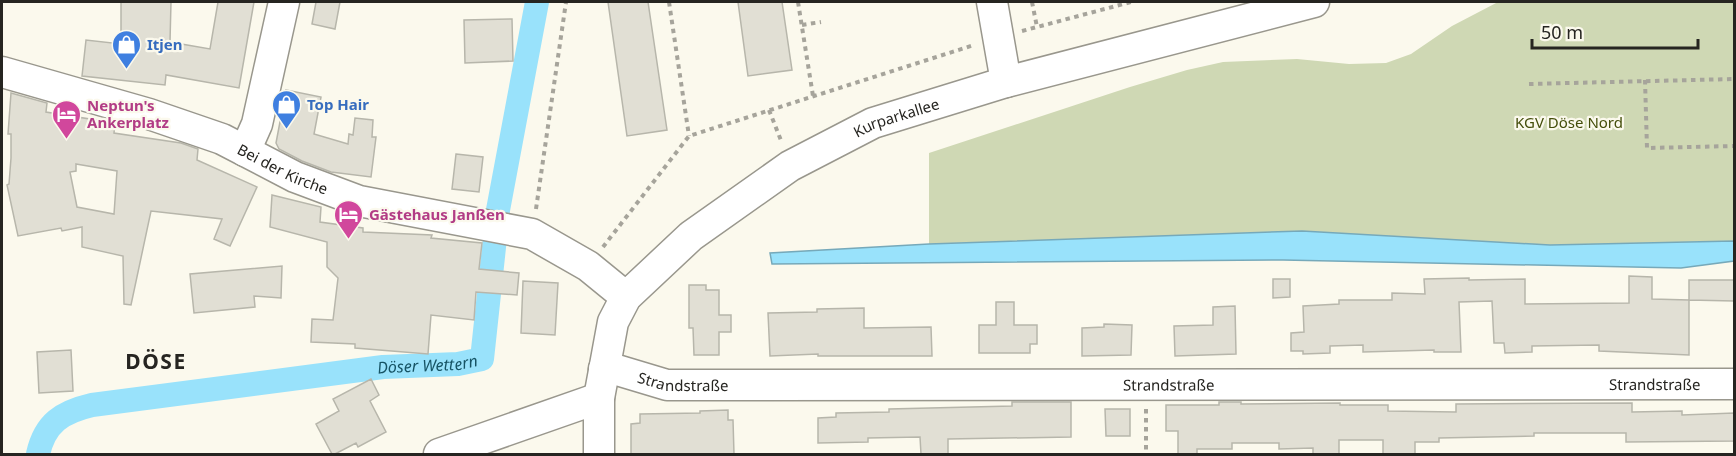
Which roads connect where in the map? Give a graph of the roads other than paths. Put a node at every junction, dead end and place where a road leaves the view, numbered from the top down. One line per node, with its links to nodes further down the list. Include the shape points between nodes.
1 (284, 2): 6 (street, via 257,124)
2 (992, 2): 5 (street)
3 (1314, 2): 5 (street, Kurparkallee)
4 (2, 72): 6 (street, Bei der Kirche, via 149,114)
5 (1006, 82): 7 (street, Kurparkallee, via 873,123 790,166 691,236)
6 (245, 151): 7 (street, Bei der Kirche, via 295,177 359,201 525,233 588,266)
7 (626, 297): 8 (street, Kurparkallee, via 613,322)
8 (601, 383): 9 (street, Strandstraße, via 617,370 666,386); 10 (street); 11 (street, Kurparkallee)
9 (1734, 384)
10 (439, 454)
11 (599, 454)

